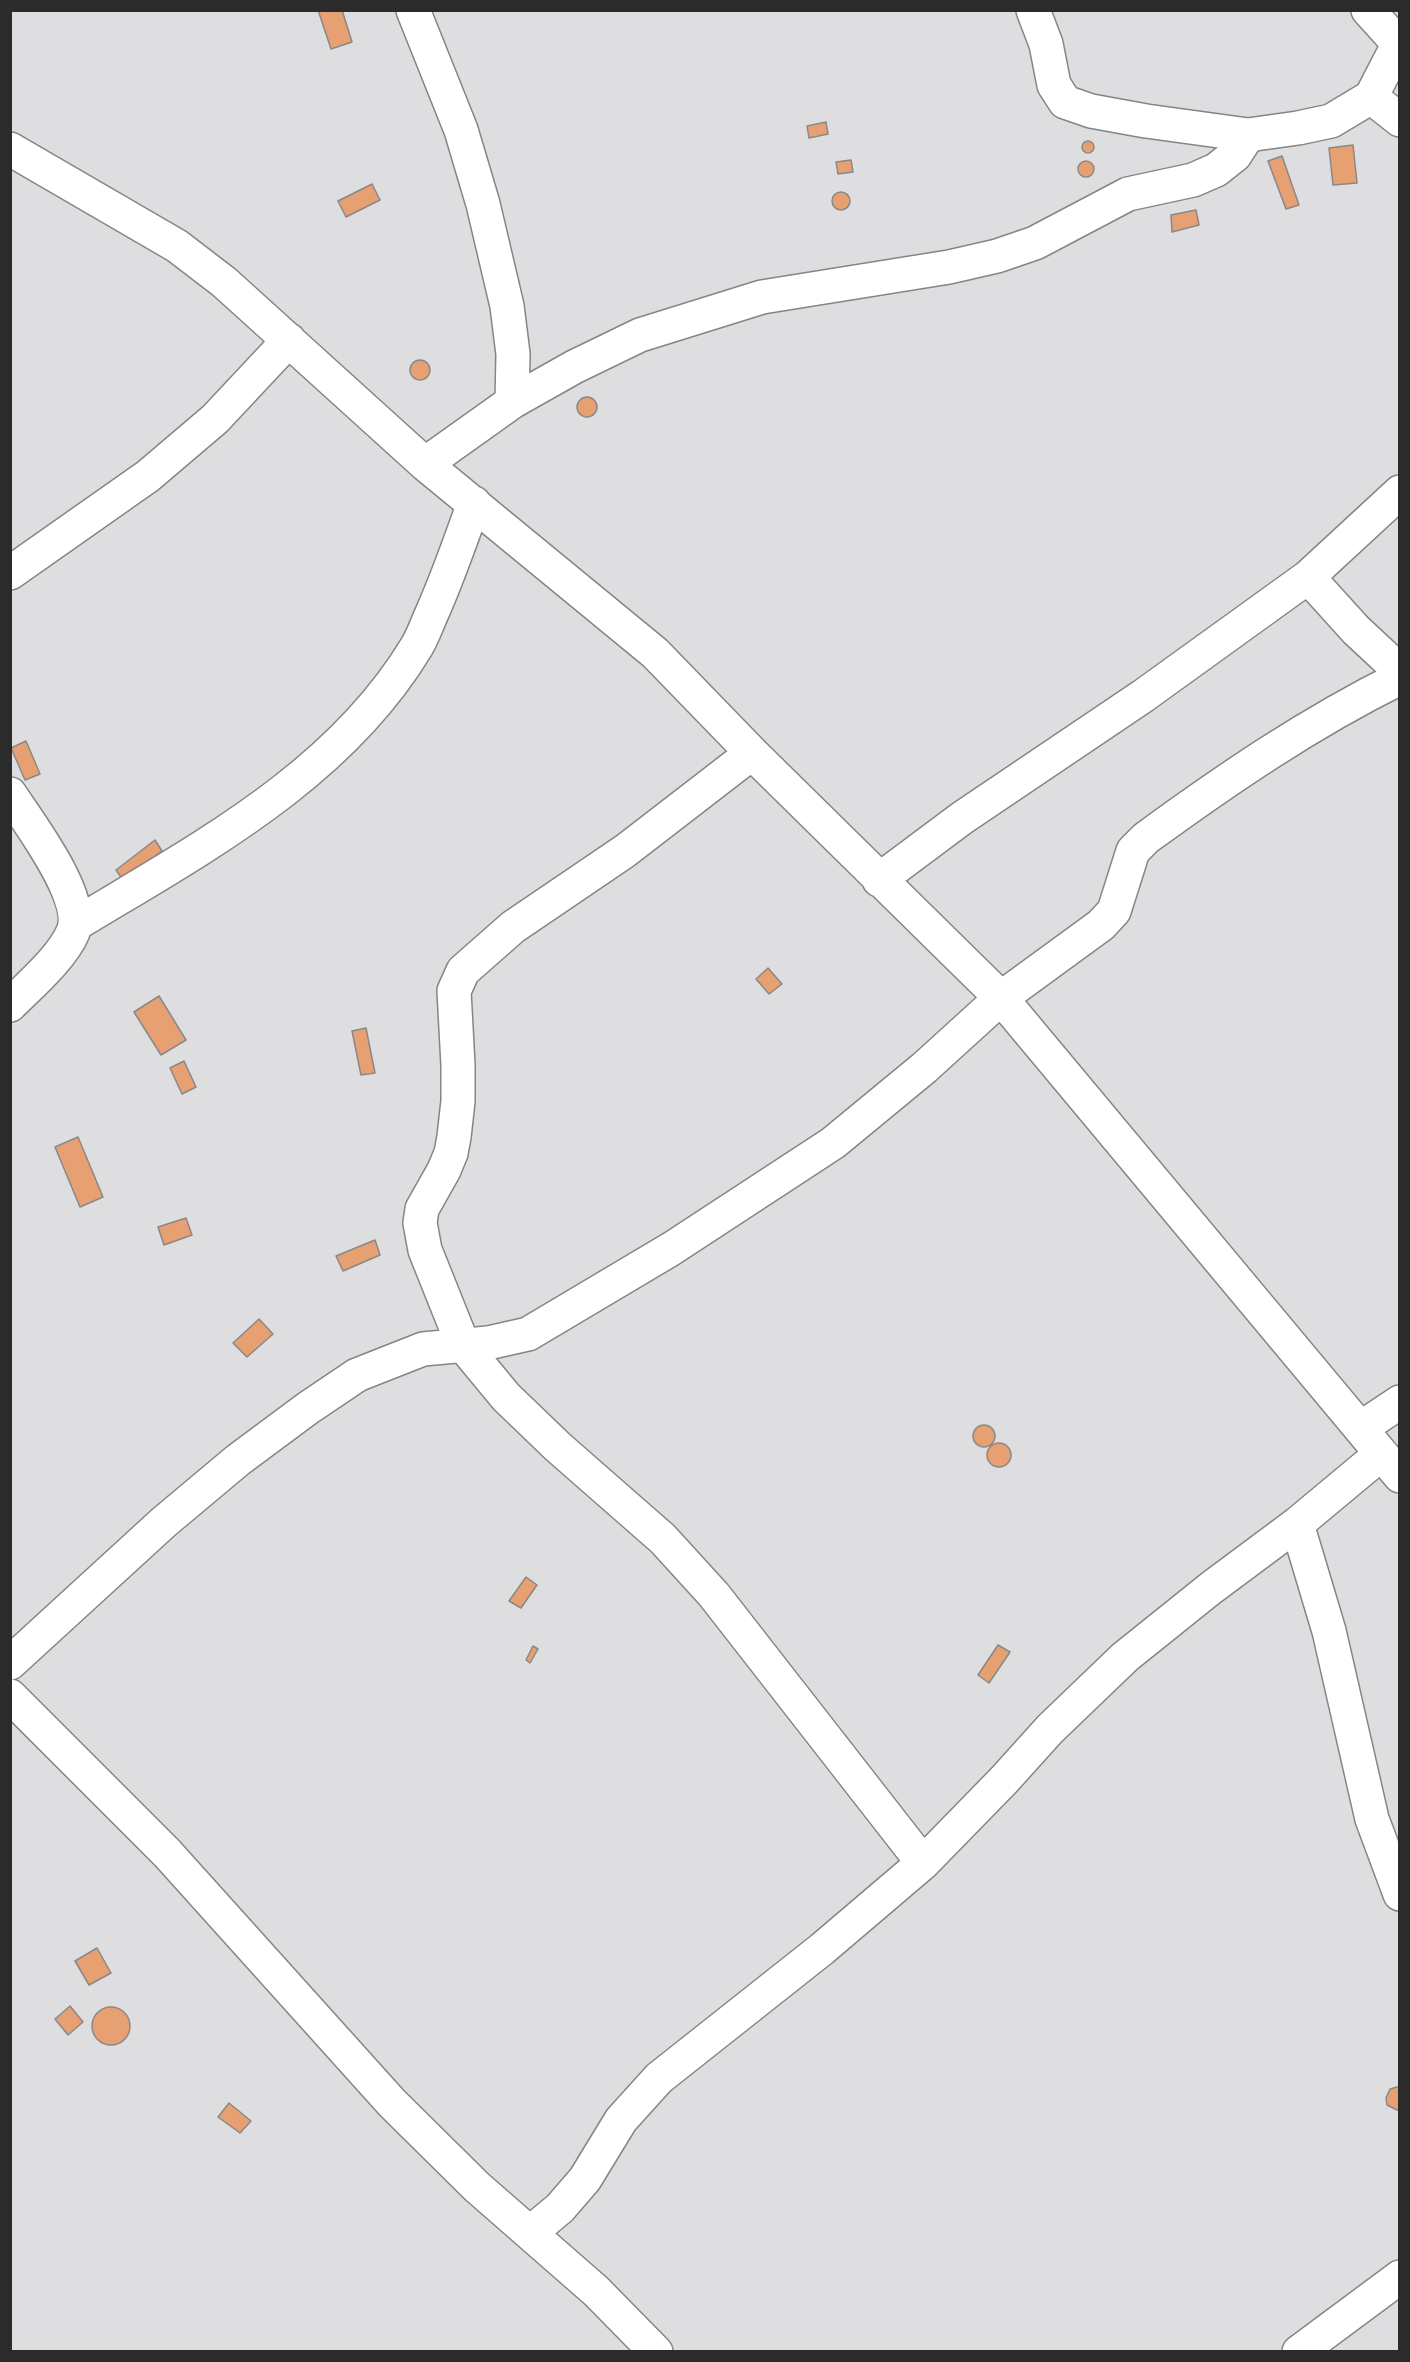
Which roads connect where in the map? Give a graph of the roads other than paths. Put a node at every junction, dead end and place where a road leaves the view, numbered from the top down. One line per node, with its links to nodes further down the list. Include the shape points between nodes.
1 (413, 10): 10 (street, via 461,130 483,204 507,306 513,354)
2 (1033, 10): 7 (street, via 1046,44 1054,85 1065,102 1146,121)
3 (1368, 10): 4 (street)
4 (1398, 41): 5 (street)
5 (1371, 97): 6 (street); 7 (street, via 1331,121)
6 (1400, 120)
7 (1248, 135): 10 (street, via 1235,155 1216,170 1193,180 1128,194 1035,243 949,267 762,297 640,335)
8 (10, 149): 9 (street, via 177,246)
9 (289, 340): 11 (street); 14 (street, via 215,419 148,476)
10 (512, 402): 11 (street)
11 (425, 464): 13 (street)
12 (1400, 492): 15 (street)
13 (474, 503): 18 (street, via 655,653); 21 (street, via 417,645 372,708 315,766 228,832)
14 (12, 569)
15 (1308, 577): 16 (street); 20 (street)
16 (1400, 671)
17 (1400, 678): 22 (street, via 1243,768 1146,838 1133,851 1114,911)
18 (752, 753): 20 (street); 24 (street, via 625,851 513,927 463,971 454,991 458,1101 454,1137 444,1170 422,1209 420,1223 425,1250)
19 (10, 794): 21 (street, via 51,855 73,900)
20 (879, 880): 22 (street)
21 (76, 924): 23 (street, via 46,970)
22 (1001, 998): 24 (street, via 833,1143 671,1249 528,1334); 26 (street)
23 (10, 1005)
24 (463, 1345): 29 (street, via 423,1349 357,1375 308,1408 164,1522); 31 (street, via 506,1396 663,1539 714,1595)
25 (1400, 1402): 26 (street)
26 (1361, 1428): 27 (street)
27 (1390, 1465): 28 (street)
28 (1297, 1524): 31 (street, via 1125,1657 1050,1729); 32 (street, via 1329,1631 1372,1819)
29 (10, 1663)
30 (10, 1696): 33 (street, via 167,1853 392,2103)
31 (923, 1863): 33 (street, via 659,2079 621,2120 585,2179 560,2208)
32 (1400, 1894)
33 (530, 2233): 35 (street, via 596,2291)
34 (1400, 2277): 36 (street)
35 (656, 2352)
36 (1299, 2352)

